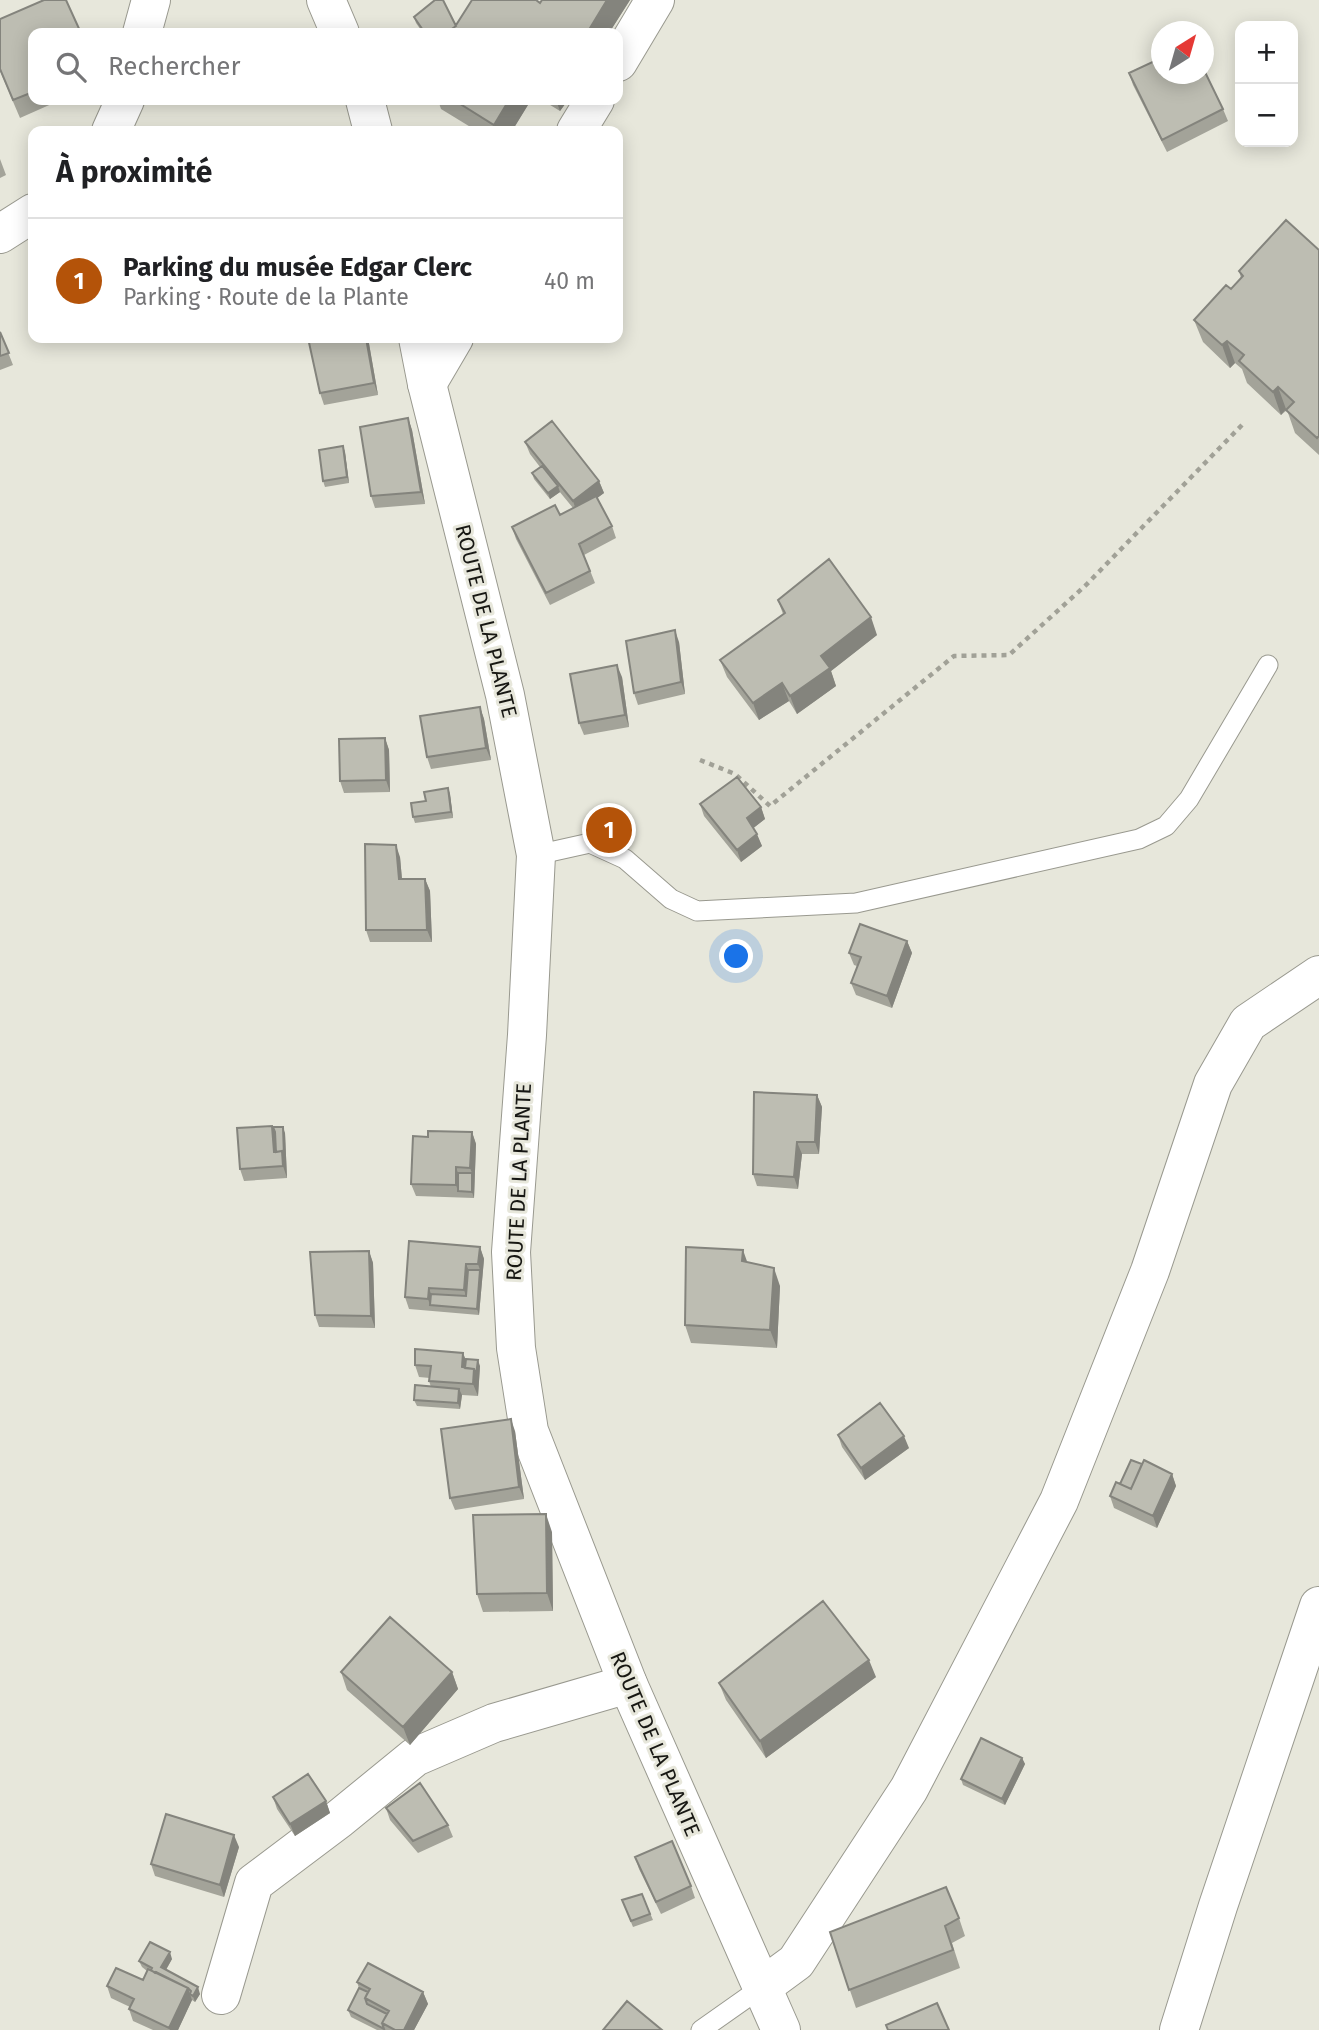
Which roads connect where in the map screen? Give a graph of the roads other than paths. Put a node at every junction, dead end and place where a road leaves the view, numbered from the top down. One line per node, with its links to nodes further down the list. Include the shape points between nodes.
1 (151, 0): 3 (street)
2 (655, 0): 4 (street)
3 (143, 28)
4 (623, 54)
5 (123, 105): 8 (street)
6 (366, 105): 9 (street)
7 (592, 105): 10 (street)
8 (113, 126)
9 (372, 126)
10 (579, 126)
11 (28, 216): 12 (street)
12 (0, 234)
13 (419, 343): 15 (street, ROUTE DE LA PLANTE)
14 (451, 343): 15 (street)
15 (427, 384): 17 (street, ROUTE DE LA PLANTE, via 505,695)
16 (1268, 665): 17 (lane, via 1189,799 1166,826 1139,839 856,903 697,911 671,900 625,859 590,843)
17 (536, 855): 20 (street, ROUTE DE LA PLANTE, via 511,1252 516,1348 529,1431)
18 (1319, 975): 21 (street, via 1248,1023 1213,1084 1150,1271 1059,1501 909,1789 796,1962)
19 (1319, 1606): 25 (street)
20 (628, 1684): 21 (street, ROUTE DE LA PLANTE); 22 (street, via 494,1723 415,1756 254,1883)
21 (762, 1987): 23 (lane); 24 (street, ROUTE DE LA PLANTE)
22 (221, 1995)
23 (701, 2030)
24 (781, 2030)
25 (1179, 2030)

